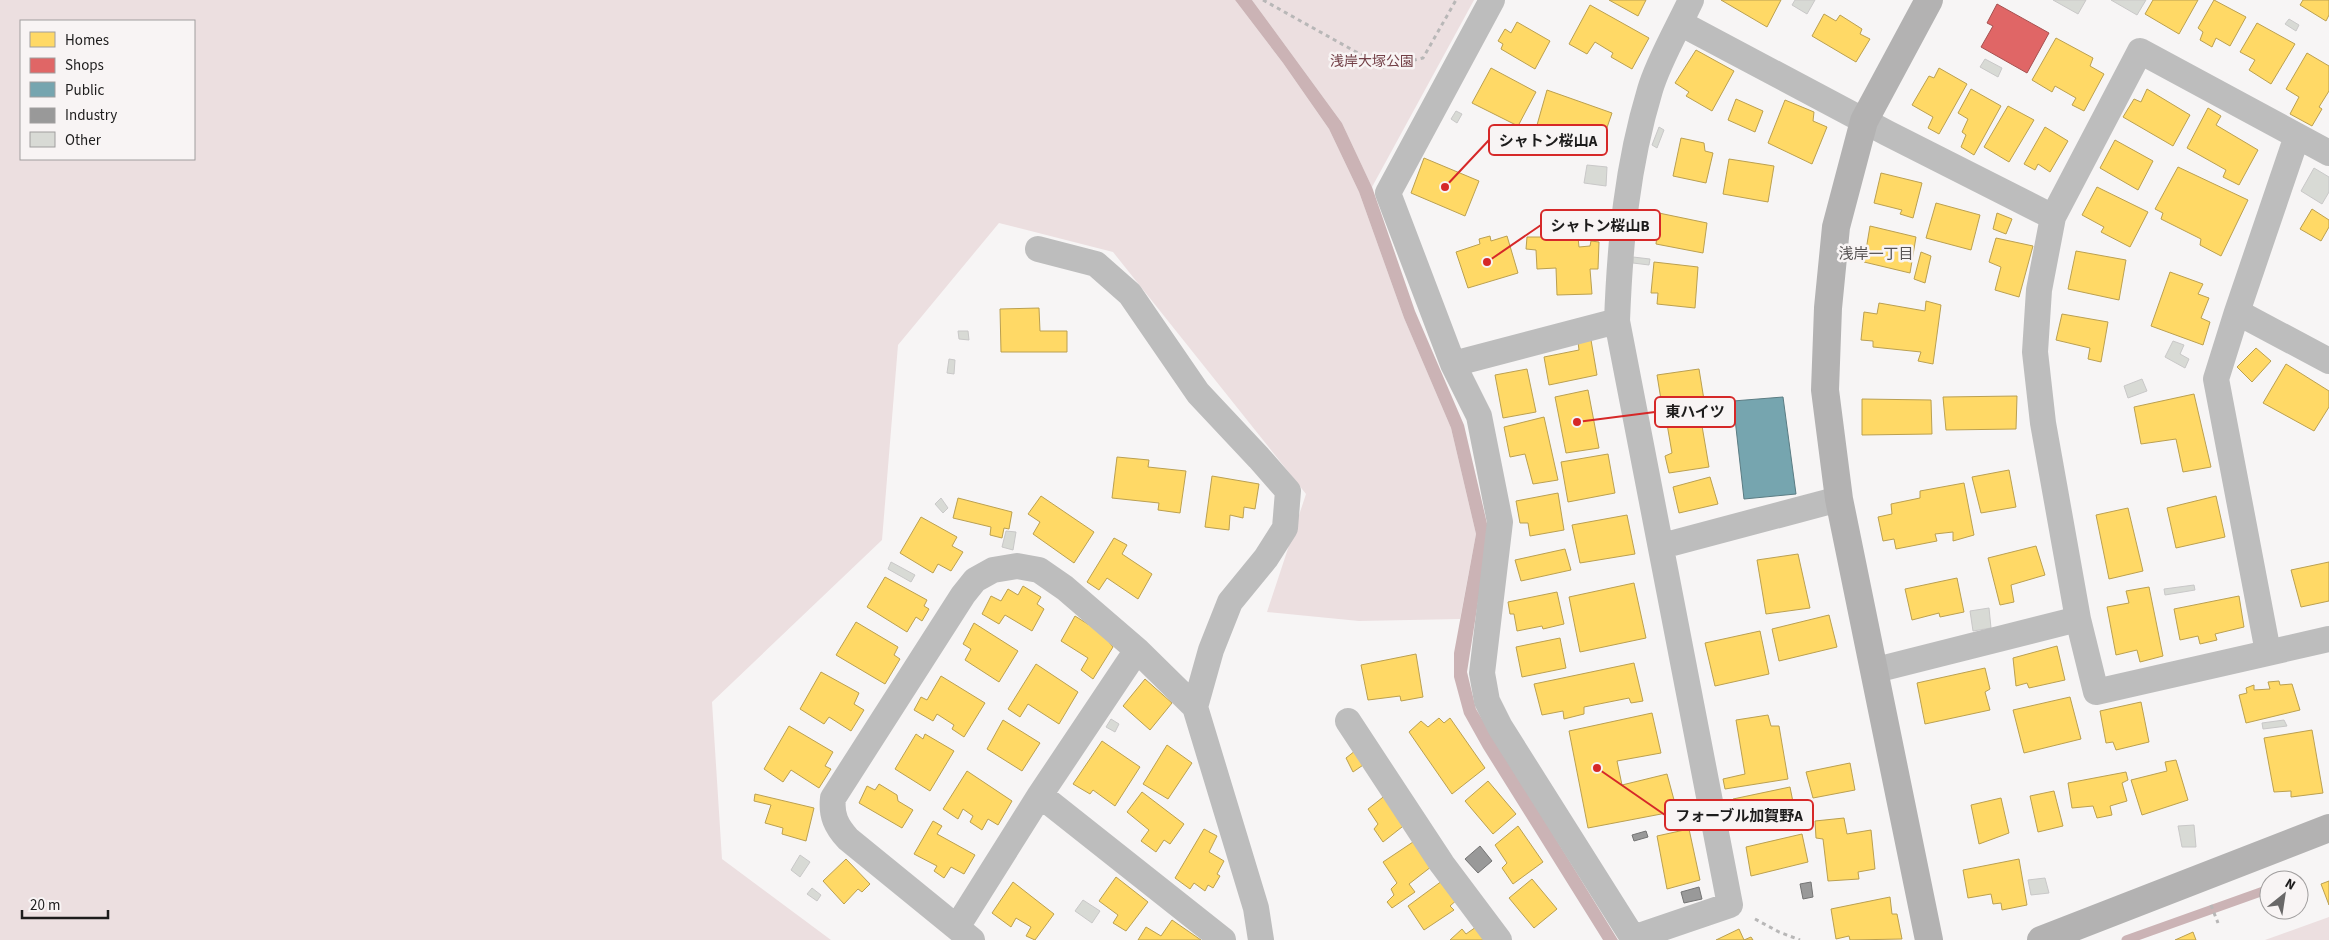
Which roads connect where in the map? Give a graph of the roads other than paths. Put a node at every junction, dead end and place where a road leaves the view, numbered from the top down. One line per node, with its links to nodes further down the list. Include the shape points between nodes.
1 (1492, 0): 12 (street, via 1388,193)
2 (1929, 0): 4 (street)
3 (1685, 11): 4 (street); 10 (street, via 1650,88 1629,170 1619,264)
4 (1864, 121): 7 (street); 13 (street, via 1836,227 1828,308 1825,390)
5 (2297, 136): 6 (street); 7 (street, via 2140,51); 9 (street)
6 (2329, 153)
7 (2053, 217): 15 (street, via 2039,290 2036,352 2043,423)
8 (1038, 249): 20 (street, via 1096,264 1130,294 1198,393 1288,491 1285,528 1266,558 1230,602 1211,650)
9 (2237, 312): 11 (street); 18 (street, via 2216,379)
10 (1617, 321): 12 (street); 14 (street)
11 (2329, 361)
12 (1453, 364): 14 (street, via 1479,416 1500,522 1482,673 1487,701 1500,727 1633,938 1730,905)
13 (1839, 499): 14 (street); 19 (street)
14 (1662, 546)
15 (2078, 619): 18 (street, via 2096,692); 19 (street)
16 (2329, 639): 18 (street)
17 (1137, 650): 20 (street); 22 (street); 24 (street, via 1039,570 1017,566 993,570 975,580 962,595 833,798 832,810 837,826 848,839)
18 (2268, 652)
19 (1876, 670): 28 (street)
20 (1195, 707): 26 (street, via 1256,908)
21 (1348, 721): 27 (street, via 1442,864)
22 (1040, 795): 24 (street); 25 (street)
23 (2329, 828): 29 (street)
24 (964, 934)
25 (1223, 940)
26 (1261, 940)
27 (1499, 940)
28 (1929, 940)
29 (2041, 940)

